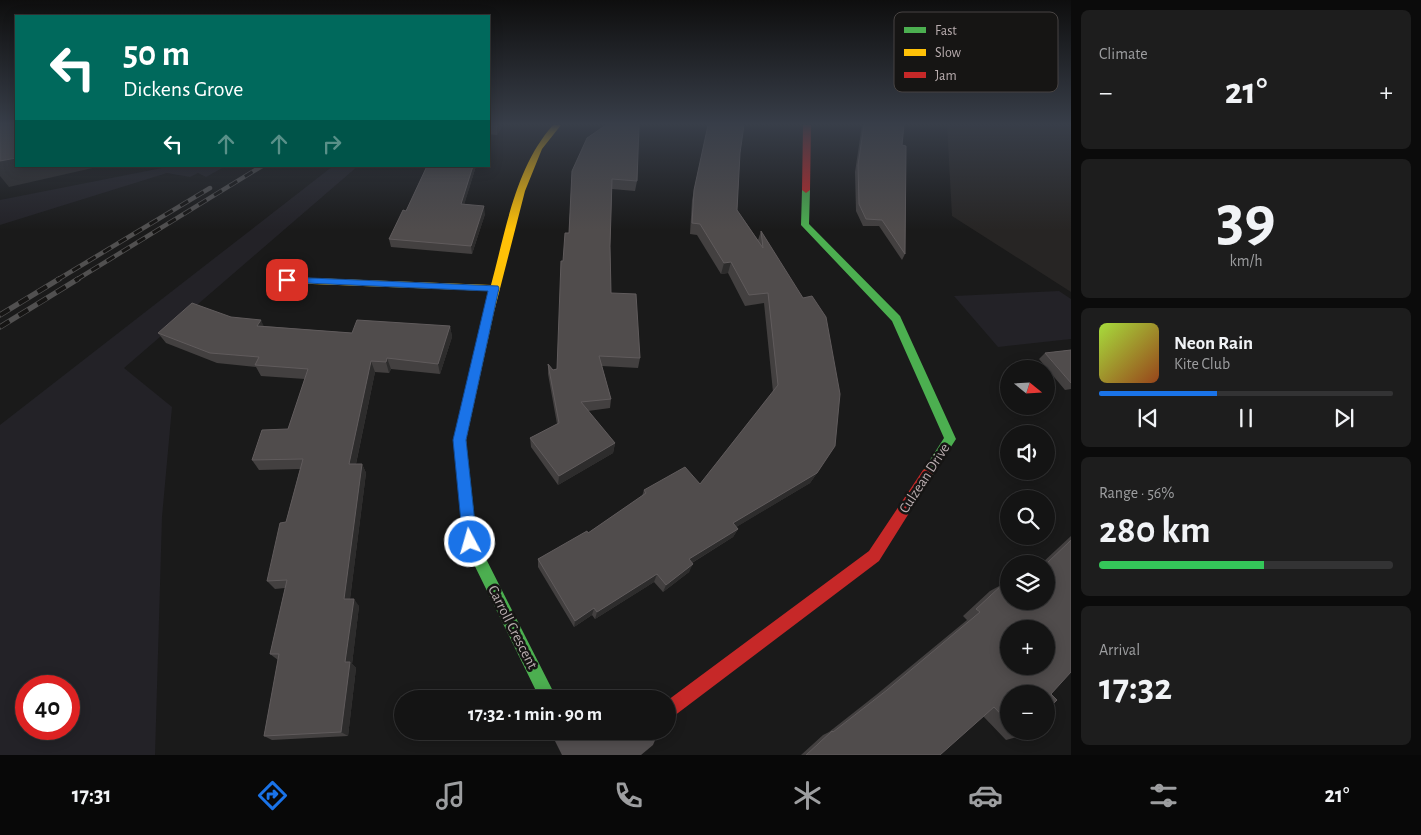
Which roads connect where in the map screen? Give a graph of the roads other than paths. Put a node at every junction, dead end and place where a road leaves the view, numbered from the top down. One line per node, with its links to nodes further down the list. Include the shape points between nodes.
1 (532, 160): 4 (street, Carroll Crescent)
2 (806, 160): 6 (street, Culzean Drive, via 805,225 896,319 950,439 874,556)
3 (287, 280): 4 (street)
4 (494, 288): 5 (street, Carroll Crescent, via 460,440 470,542)
5 (544, 690)
6 (676, 704)
7 (576, 740): 9 (street)
8 (627, 740): 10 (street)
9 (586, 755)
10 (608, 755)

